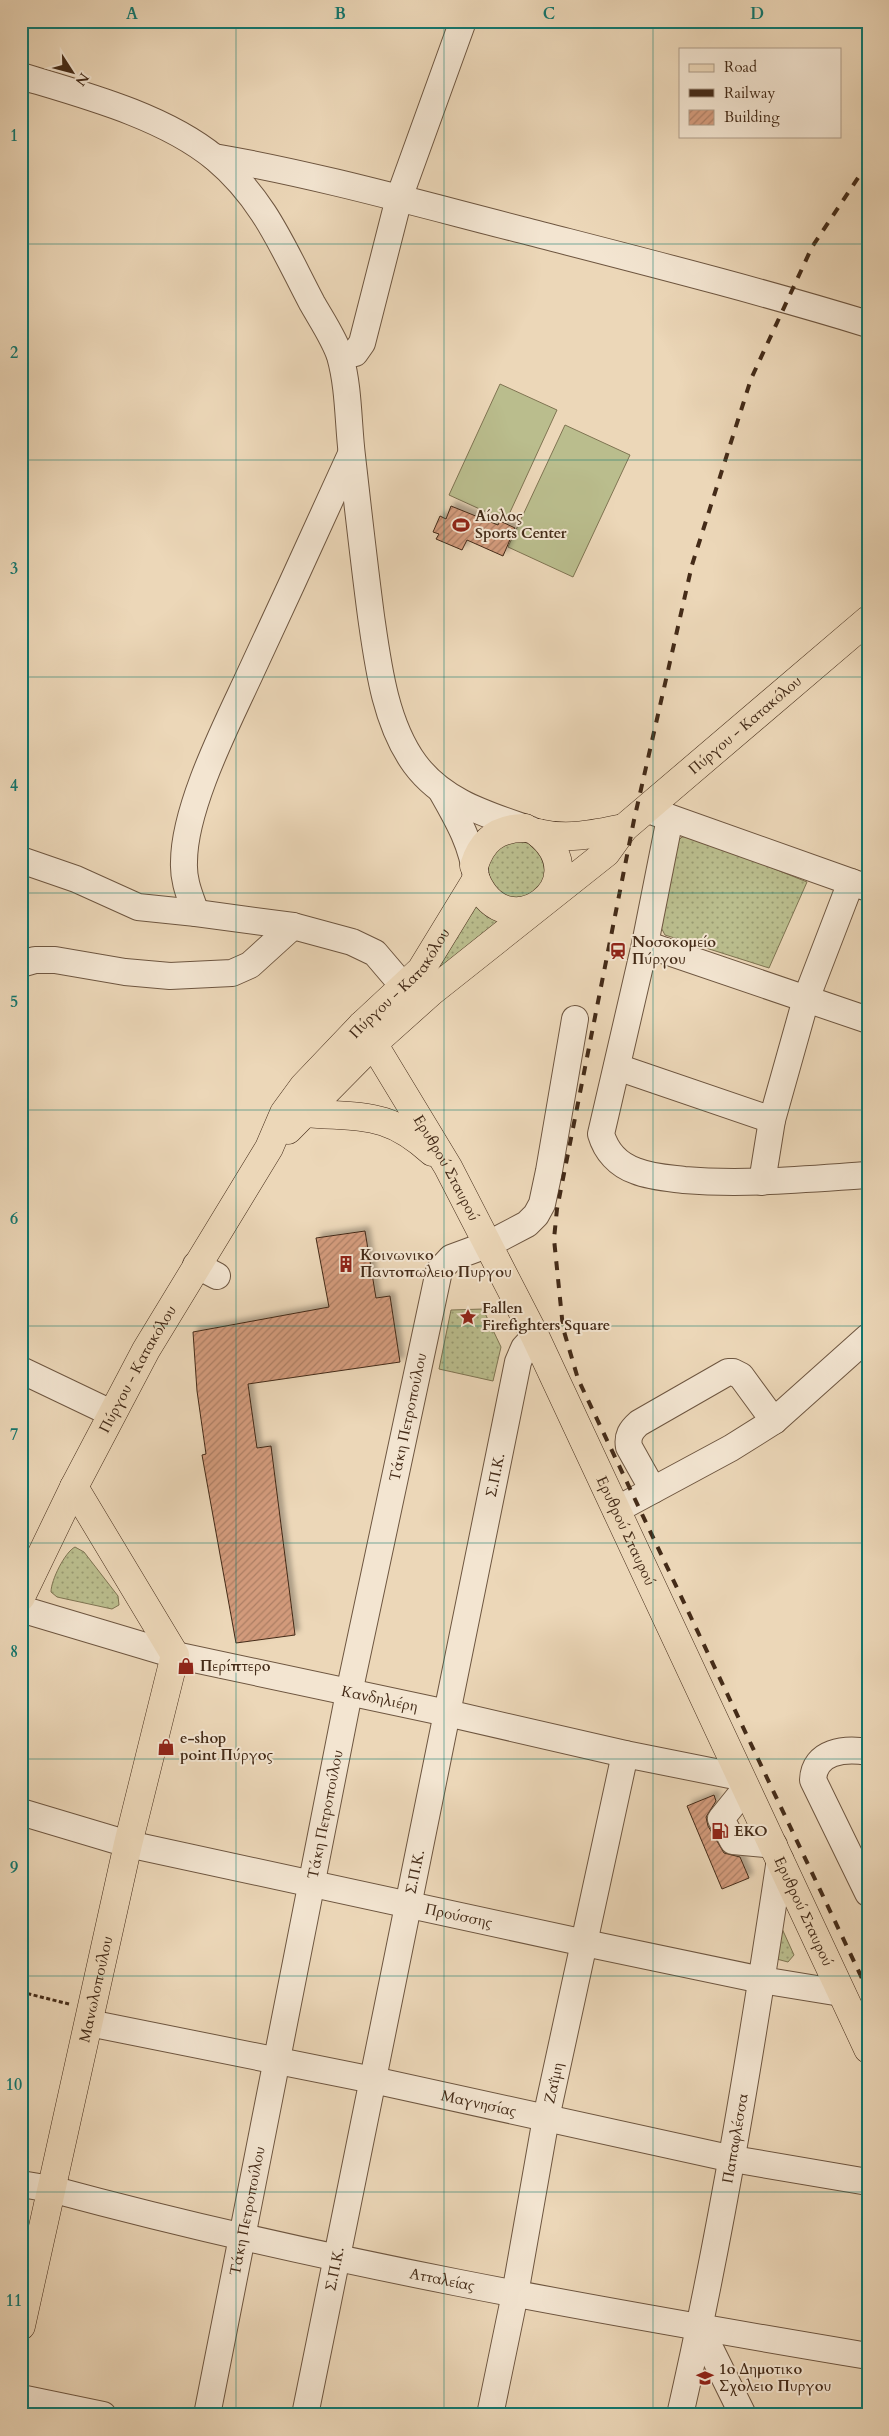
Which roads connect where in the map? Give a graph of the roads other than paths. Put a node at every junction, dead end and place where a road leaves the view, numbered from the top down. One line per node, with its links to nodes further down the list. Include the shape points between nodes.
1 (463, 21): 4 (street)
2 (21, 76): 3 (street, via 162,124)
3 (214, 157): 4 (street); 6 (street, via 250,192 279,236)
4 (400, 198): 5 (street, via 787,299); 6 (street, via 362,343 355,353)
5 (868, 324)
6 (340, 355): 7 (street)
7 (352, 454): 9 (street, via 374,634 386,693 403,744 415,764); 17 (street, via 230,717 196,800 184,861 185,883)
8 (868, 620): 10 (main road, Πύργου - Κατακόλου)
9 (440, 790): 12 (street, via 485,815); 14 (street, via 467,839)
10 (658, 814): 11 (main road, Πύργου - Κατακόλου); 15 (street); 19 (street)
11 (624, 828): 12 (main road, Πύργου - Κατακόλου, via 571,837 553,837); 16 (main road, Πύργου - Κατακόλου, via 606,853)
12 (531, 830): 14 (main road, Πύργου - Κατακόλου, via 511,828 486,840 478,852); 16 (main road, Πύργου - Κατακόλου, via 548,842 556,853 559,866 558,880)
13 (21, 860): 17 (street, via 76,879 138,907)
14 (475, 873): 16 (main road, Πύργου - Κατακόλου, via 481,893 503,910 517,912); 21 (main road, Πύργου - Κατακόλου, via 421,970)
15 (860, 885): 22 (street)
16 (543, 902): 25 (main road, Πύργου - Κατακόλου, via 431,992)
17 (196, 913): 18 (street)
18 (292, 926): 20 (street, via 250,965 232,973 213,976 125,972 56,960); 21 (street, via 352,942 374,953)
19 (645, 944): 22 (street); 26 (street)
20 (21, 964)
21 (404, 988): 25 (main road, Πύργου - Κατακόλου)
22 (806, 999): 24 (street); 28 (street)
23 (575, 1019): 33 (street, Τάκη Πετροπούλου, via 560,1120 542,1204 527,1224)
24 (868, 1020)
25 (368, 1034): 27 (main road, Πύργου - Κατακόλου); 29 (main road, Πύργου - Κατακόλου, via 303,1087 284,1112); 30 (main road, Ερυθρού Σταυρού)
26 (617, 1067): 28 (street); 32 (street, via 601,1134 613,1157 634,1171 656,1177)
27 (306, 1113): 29 (main road, Πύργου - Κατακόλου); 30 (main road, via 378,1118 414,1135)
28 (772, 1120): 32 (street)
29 (268, 1148): 37 (main road, Πύργου - Κατακόλου, via 206,1270 146,1350)
30 (448, 1167): 33 (main road, Ερυθρού Σταυρού)
31 (868, 1175): 32 (street)
32 (762, 1182)
33 (488, 1244): 34 (main road, Ερυθρού Σταυρού); 45 (street, Τάκη Πετροπούλου, via 451,1258 439,1271)
34 (535, 1336): 41 (main road, Ερυθρού Σταυρού); 46 (street, Σ.Π.Κ., via 524,1348 518,1362)
35 (868, 1337): 38 (street)
36 (21, 1370): 37 (street)
37 (111, 1413): 39 (main road, Πύργου - Κατακόλου)
38 (774, 1421): 40 (street); 40 (street, via 741,1376 728,1372 639,1423 630,1433 628,1447)
39 (74, 1487): 42 (main road, Πύργου - Κατακόλου); 44 (main road)
40 (654, 1490): 41 (street)
41 (616, 1510): 49 (main road, Ερυθρού Σταυρού)
42 (21, 1597)
43 (21, 1608): 44 (street, Κανδηλιέρη)
44 (176, 1655): 45 (street, Κανδηλιέρη); 51 (main road, Μανωλοπούλου)
45 (349, 1692): 46 (street, Κανδηλιέρη); 53 (street, Τάκη Πετροπούλου)
46 (447, 1713): 48 (street, Κανδηλιέρη); 55 (street, Σ.Π.Κ.)
47 (868, 1752): 54 (street, via 844,1750 830,1753 817,1764 813,1780)
48 (625, 1754): 49 (street, Κανδηλιέρη); 56 (street, Ζαΐμη)
49 (743, 1783): 52 (main road, Ερυθρού Σταυρού)
50 (21, 1812): 51 (street, Προύσσης)
51 (128, 1844): 53 (street, Προύσσης); 59 (main road, Μανωλοπούλου)
52 (777, 1852): 57 (street, Παπαφλέσσα); 58 (main road, Ερυθρού Σταυρού)
53 (311, 1884): 55 (street, Προύσσης); 61 (street, Τάκη Πετροπούλου)
54 (868, 1893)
55 (408, 1903): 56 (street, Προύσσης); 62 (street, Σ.Π.Κ.)
56 (584, 1943): 57 (street, Προύσσης); 63 (street, Ζαΐμη)
57 (762, 1980): 58 (street, Προύσσης); 64 (street, Παπαφλέσσα)
58 (841, 1993): 60 (main road, Ερυθρού Σταυρού)
59 (82, 2014): 61 (street, Μαγνησίας); 67 (main road, Μανωλοπούλου)
60 (868, 2049)
61 (277, 2061): 62 (street, Μαγνησίας); 68 (street, Τάκη Πετροπούλου)
62 (373, 2080): 63 (street, Μαγνησίας); 69 (street, Σ.Π.Κ.)
63 (546, 2118): 64 (street, Μαγνησίας); 70 (street, Ζαΐμη)
64 (733, 2160): 65 (street, Μαγνησίας); 72 (street, Παπαφλέσσα)
65 (868, 2182)
66 (21, 2184): 67 (street, Ατταλείας)
67 (52, 2189): 68 (street, Ατταλείας); 71 (main road, Μανωλοπούλου)
68 (242, 2238): 69 (street, Ατταλείας); 76 (street, Τάκη Πετροπούλου)
69 (337, 2257): 70 (street, Ατταλείας); 77 (street, Σ.Π.Κ.)
70 (515, 2294): 72 (street, Ατταλείας); 78 (street, Ζαΐμη)
71 (21, 2326)
72 (700, 2328): 73 (street, Ατταλείας); 79 (street, Παπαφλέσσα); 80 (street)
73 (868, 2356)
74 (21, 2398): 75 (street)
75 (103, 2415)
76 (207, 2415)
77 (305, 2415)
78 (490, 2415)
79 (680, 2415)
80 (743, 2415)

